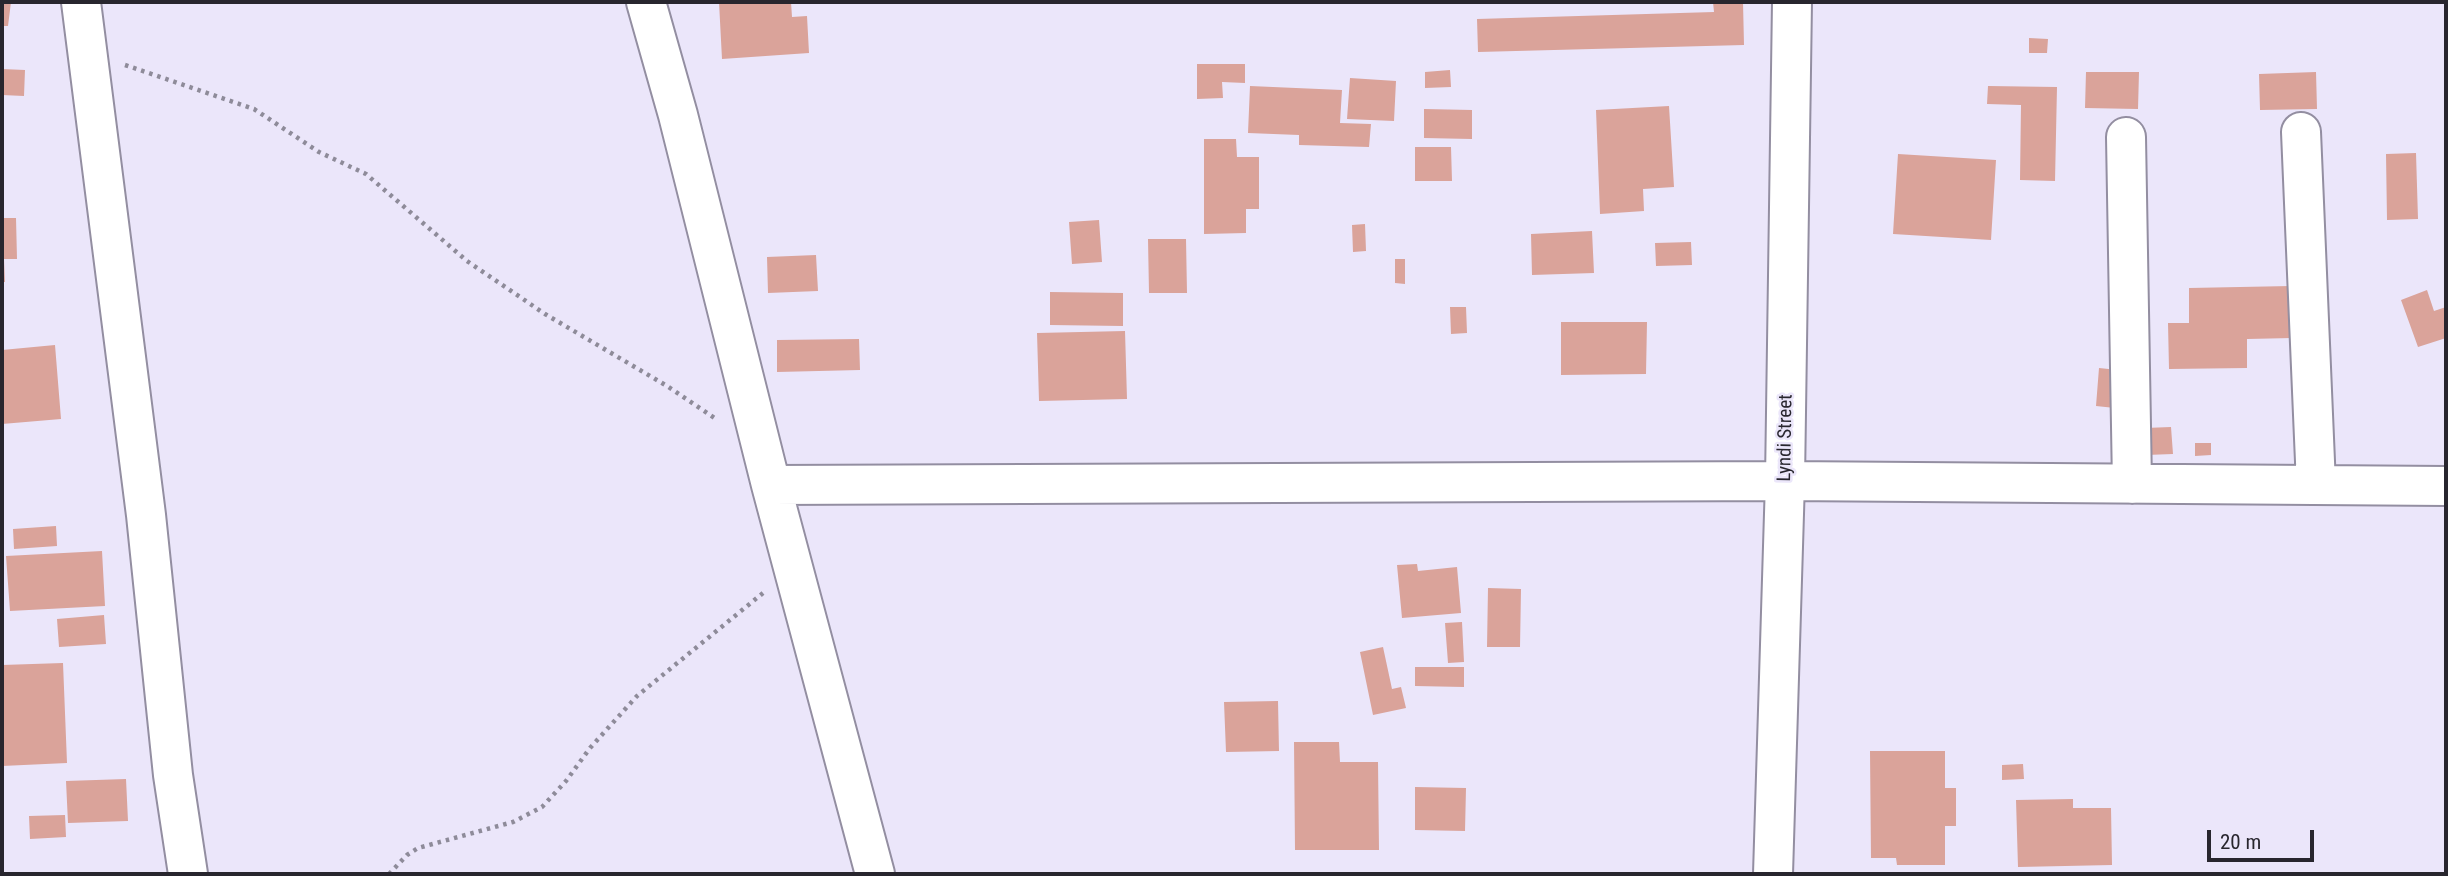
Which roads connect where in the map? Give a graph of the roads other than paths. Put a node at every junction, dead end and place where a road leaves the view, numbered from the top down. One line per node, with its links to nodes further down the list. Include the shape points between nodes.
1 (81, 2): 11 (street)
2 (646, 2): 8 (street)
3 (1792, 2): 6 (street, Lyndi Street)
4 (2301, 132): 9 (street)
5 (2126, 136): 7 (street)
6 (1785, 481): 7 (street); 8 (street); 13 (street, Lyndi Street)
7 (2132, 484): 9 (street)
8 (771, 485): 12 (street)
9 (2316, 485): 10 (street)
10 (2446, 486)
11 (188, 874)
12 (875, 874)
13 (1773, 874)

